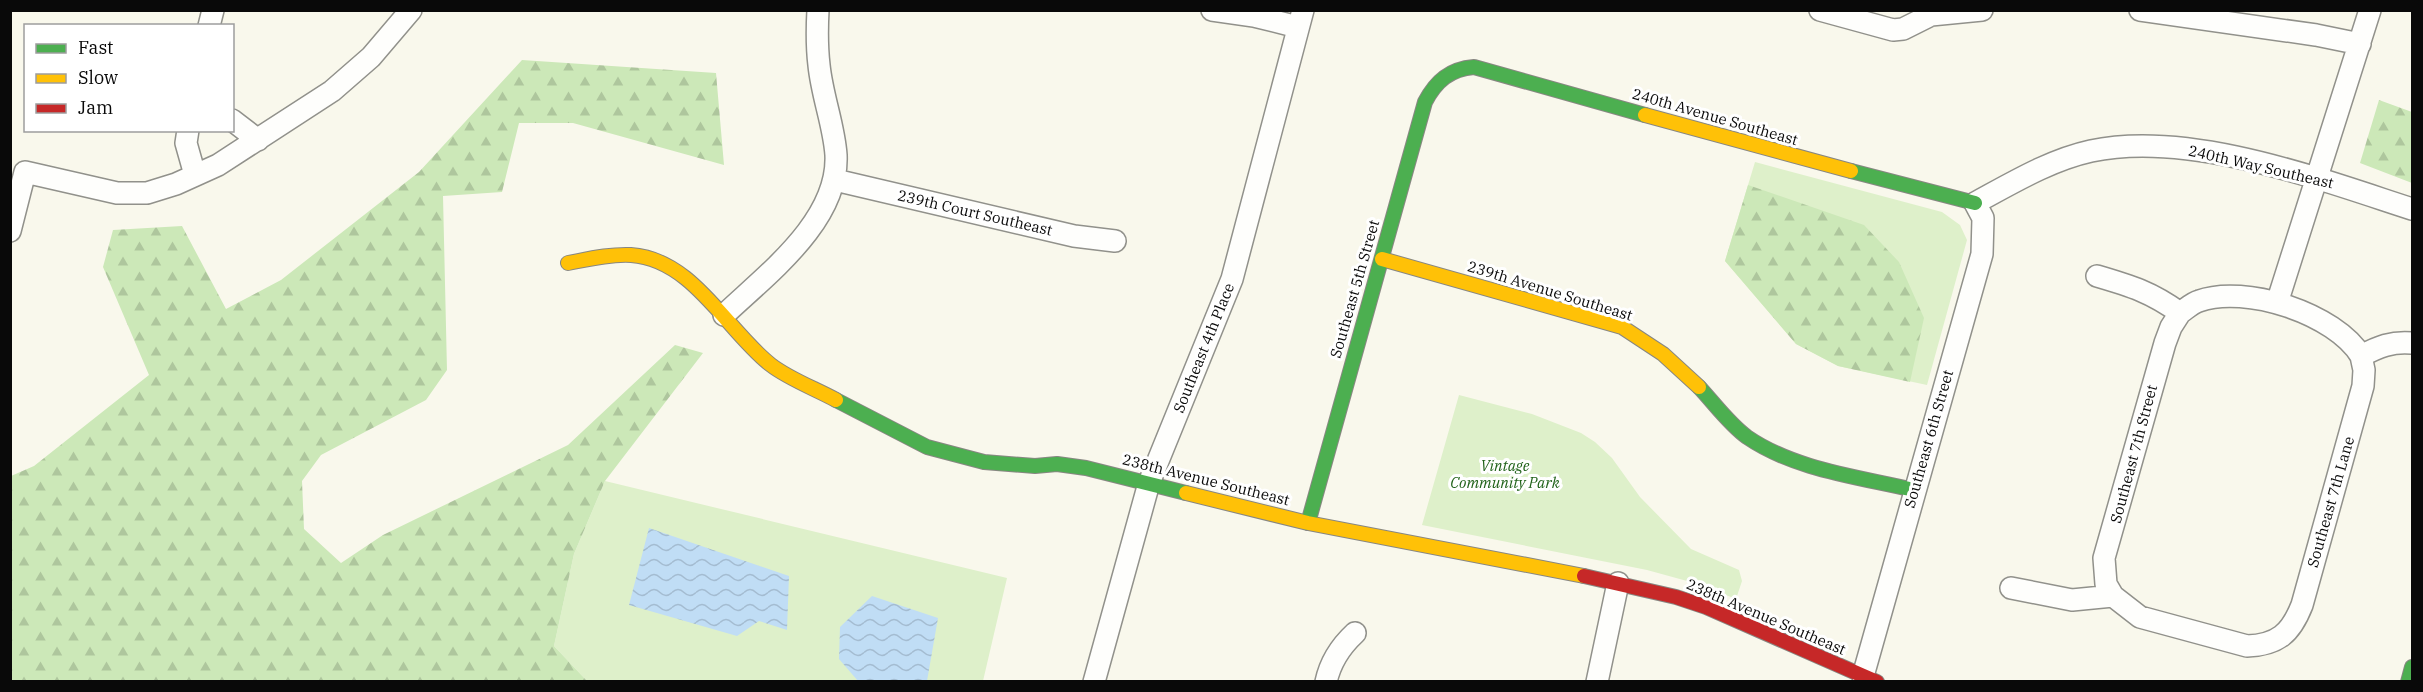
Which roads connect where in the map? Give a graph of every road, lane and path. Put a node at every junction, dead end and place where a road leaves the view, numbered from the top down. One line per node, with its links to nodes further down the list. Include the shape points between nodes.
1 (411, 10): 13 (street, via 363,64 332,91)
2 (818, 10): 16 (street, via 819,65 836,154)
3 (1212, 10): 8 (street)
4 (1820, 10): 5 (street, via 1893,30 1930,15)
5 (1982, 10)
6 (2140, 10): 9 (street)
7 (2370, 10): 9 (street)
8 (1300, 19): 29 (street, Southeast 4th Place, via 1232,279)
9 (2360, 44): 15 (street)
10 (1449, 72): 17 (street, 240th Avenue Southeast, via 1474,67); 21 (street, Southeast 5th Street, via 1425,102)
11 (234, 122): 13 (street)
12 (188, 132): 14 (street, via 186,143)
13 (258, 140): 14 (street)
14 (195, 175): 19 (street, via 147,192 117,193 25,172)
15 (2316, 178): 17 (street, 240th Way Southeast, via 2240,159 2148,146 2092,151 2060,160); 18 (street, 240th Way Southeast); 24 (street)
16 (835, 180): 20 (street, 239th Court Southeast, via 1074,236); 26 (street, via 821,213 801,240)
17 (1975, 203): 30 (street, Southeast 6th Street, via 1983,218 1982,255)
18 (2412, 209)
19 (10, 231)
20 (1115, 241)
21 (1382, 259): 30 (street, 239th Avenue Southeast, via 1622,327 1661,351 1744,435 1764,447 1788,458); 31 (street, Southeast 5th Street)
22 (568, 263): 26 (street, 238th Avenue Southeast, via 631,255 656,260 677,270)
23 (2097, 276): 25 (street, via 2141,289)
24 (2277, 303): 25 (street, via 2214,297 2198,301); 28 (street, via 2341,332)
25 (2180, 313): 34 (street, Southeast 7th Street, via 2165,343 2104,558 2106,584)
26 (724, 315): 29 (street, 238th Avenue Southeast, via 772,366 927,447 984,462 1057,464)
27 (2412, 343): 28 (street, via 2381,345)
28 (2361, 356): 34 (street, Southeast 7th Lane, via 2363,386 2302,605 2292,625 2277,640 2247,646 2140,617)
29 (1149, 483): 31 (street, 238th Avenue Southeast); 38 (street, Southeast 4th Place)
30 (1914, 490): 37 (street, Southeast 6th Street)
31 (1308, 523): 32 (street, 238th Avenue Southeast)
32 (1618, 583): 37 (street, 238th Avenue Southeast, via 1706,607); 40 (street)
33 (2011, 588): 34 (street, via 2072,600)
34 (2113, 596)
35 (1355, 633): 39 (street, via 1334,660)
36 (2412, 667): 41 (street)
37 (1870, 679)
38 (1094, 681)
39 (1326, 681)
40 (1597, 681)
41 (2408, 681)

